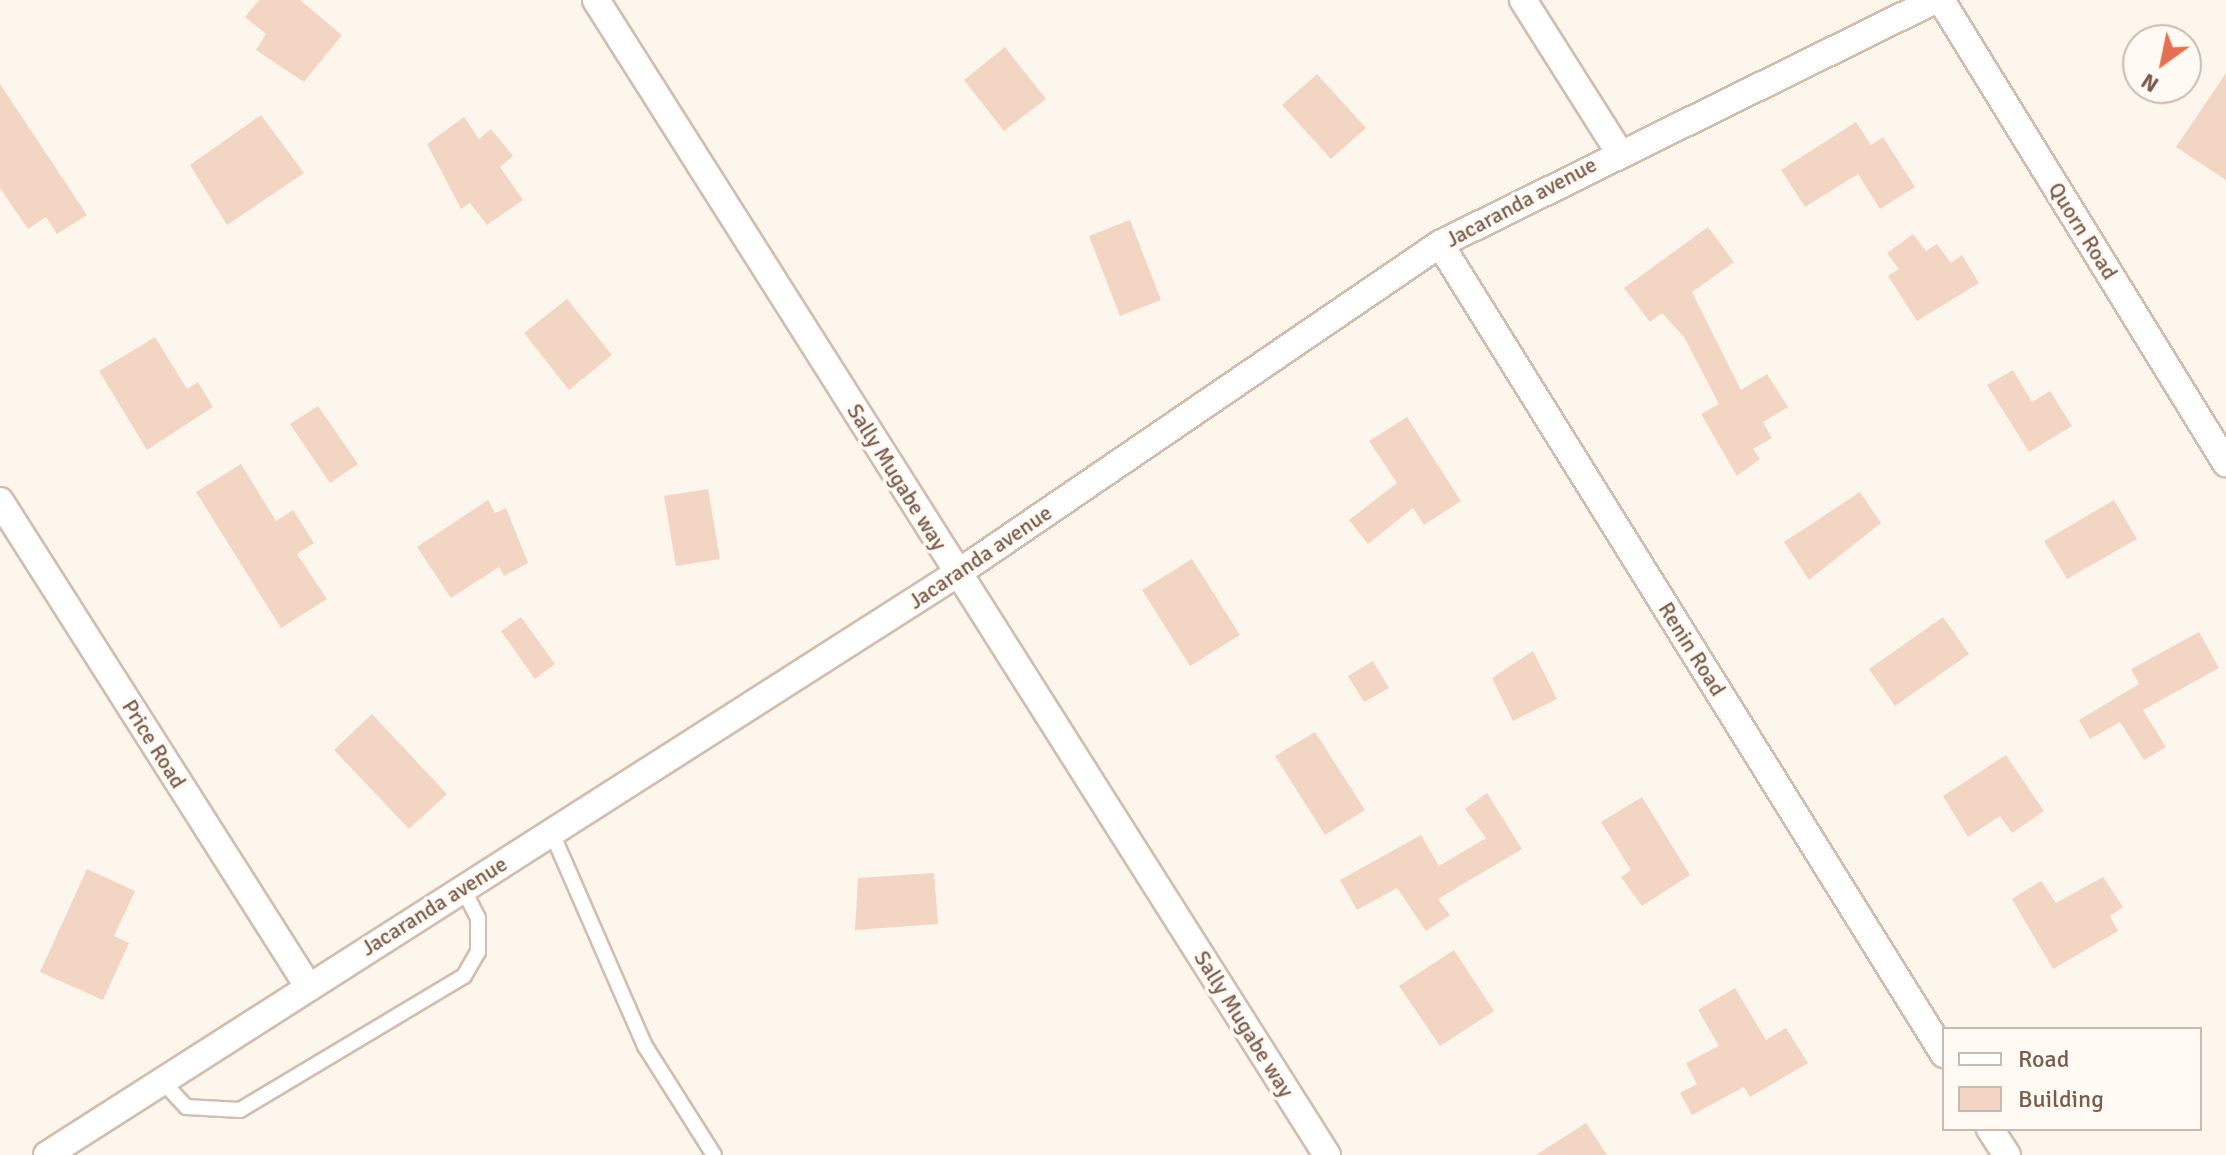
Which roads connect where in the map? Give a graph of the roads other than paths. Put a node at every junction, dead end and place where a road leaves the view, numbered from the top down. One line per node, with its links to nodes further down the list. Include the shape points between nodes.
1 (596, 0): 9 (street, Sally Mugabe way)
2 (1523, 0): 5 (street)
3 (1935, 0): 5 (street, Jacaranda avenue)
4 (1941, 0): 7 (street, Quorn Road)
5 (1618, 150): 6 (street, Jacaranda avenue)
6 (1440, 244): 9 (street, Jacaranda avenue); 13 (street, Renin Road)
7 (2226, 463)
8 (0, 501): 12 (street, Price Road)
9 (958, 573): 10 (street, Jacaranda avenue); 18 (street, Sally Mugabe way)
10 (551, 831): 11 (street, Jacaranda avenue); 17 (lane, via 645,1046)
11 (463, 888): 12 (street, Jacaranda avenue); 14 (lane, via 478,918 478,952 464,976 240,1110 186,1107)
12 (308, 986): 14 (street, Jacaranda avenue)
13 (1942, 1051)
14 (162, 1081): 16 (street, Jacaranda avenue)
15 (1991, 1131): 19 (street)
16 (47, 1155)
17 (714, 1155)
18 (1327, 1155)
19 (2007, 1155)

